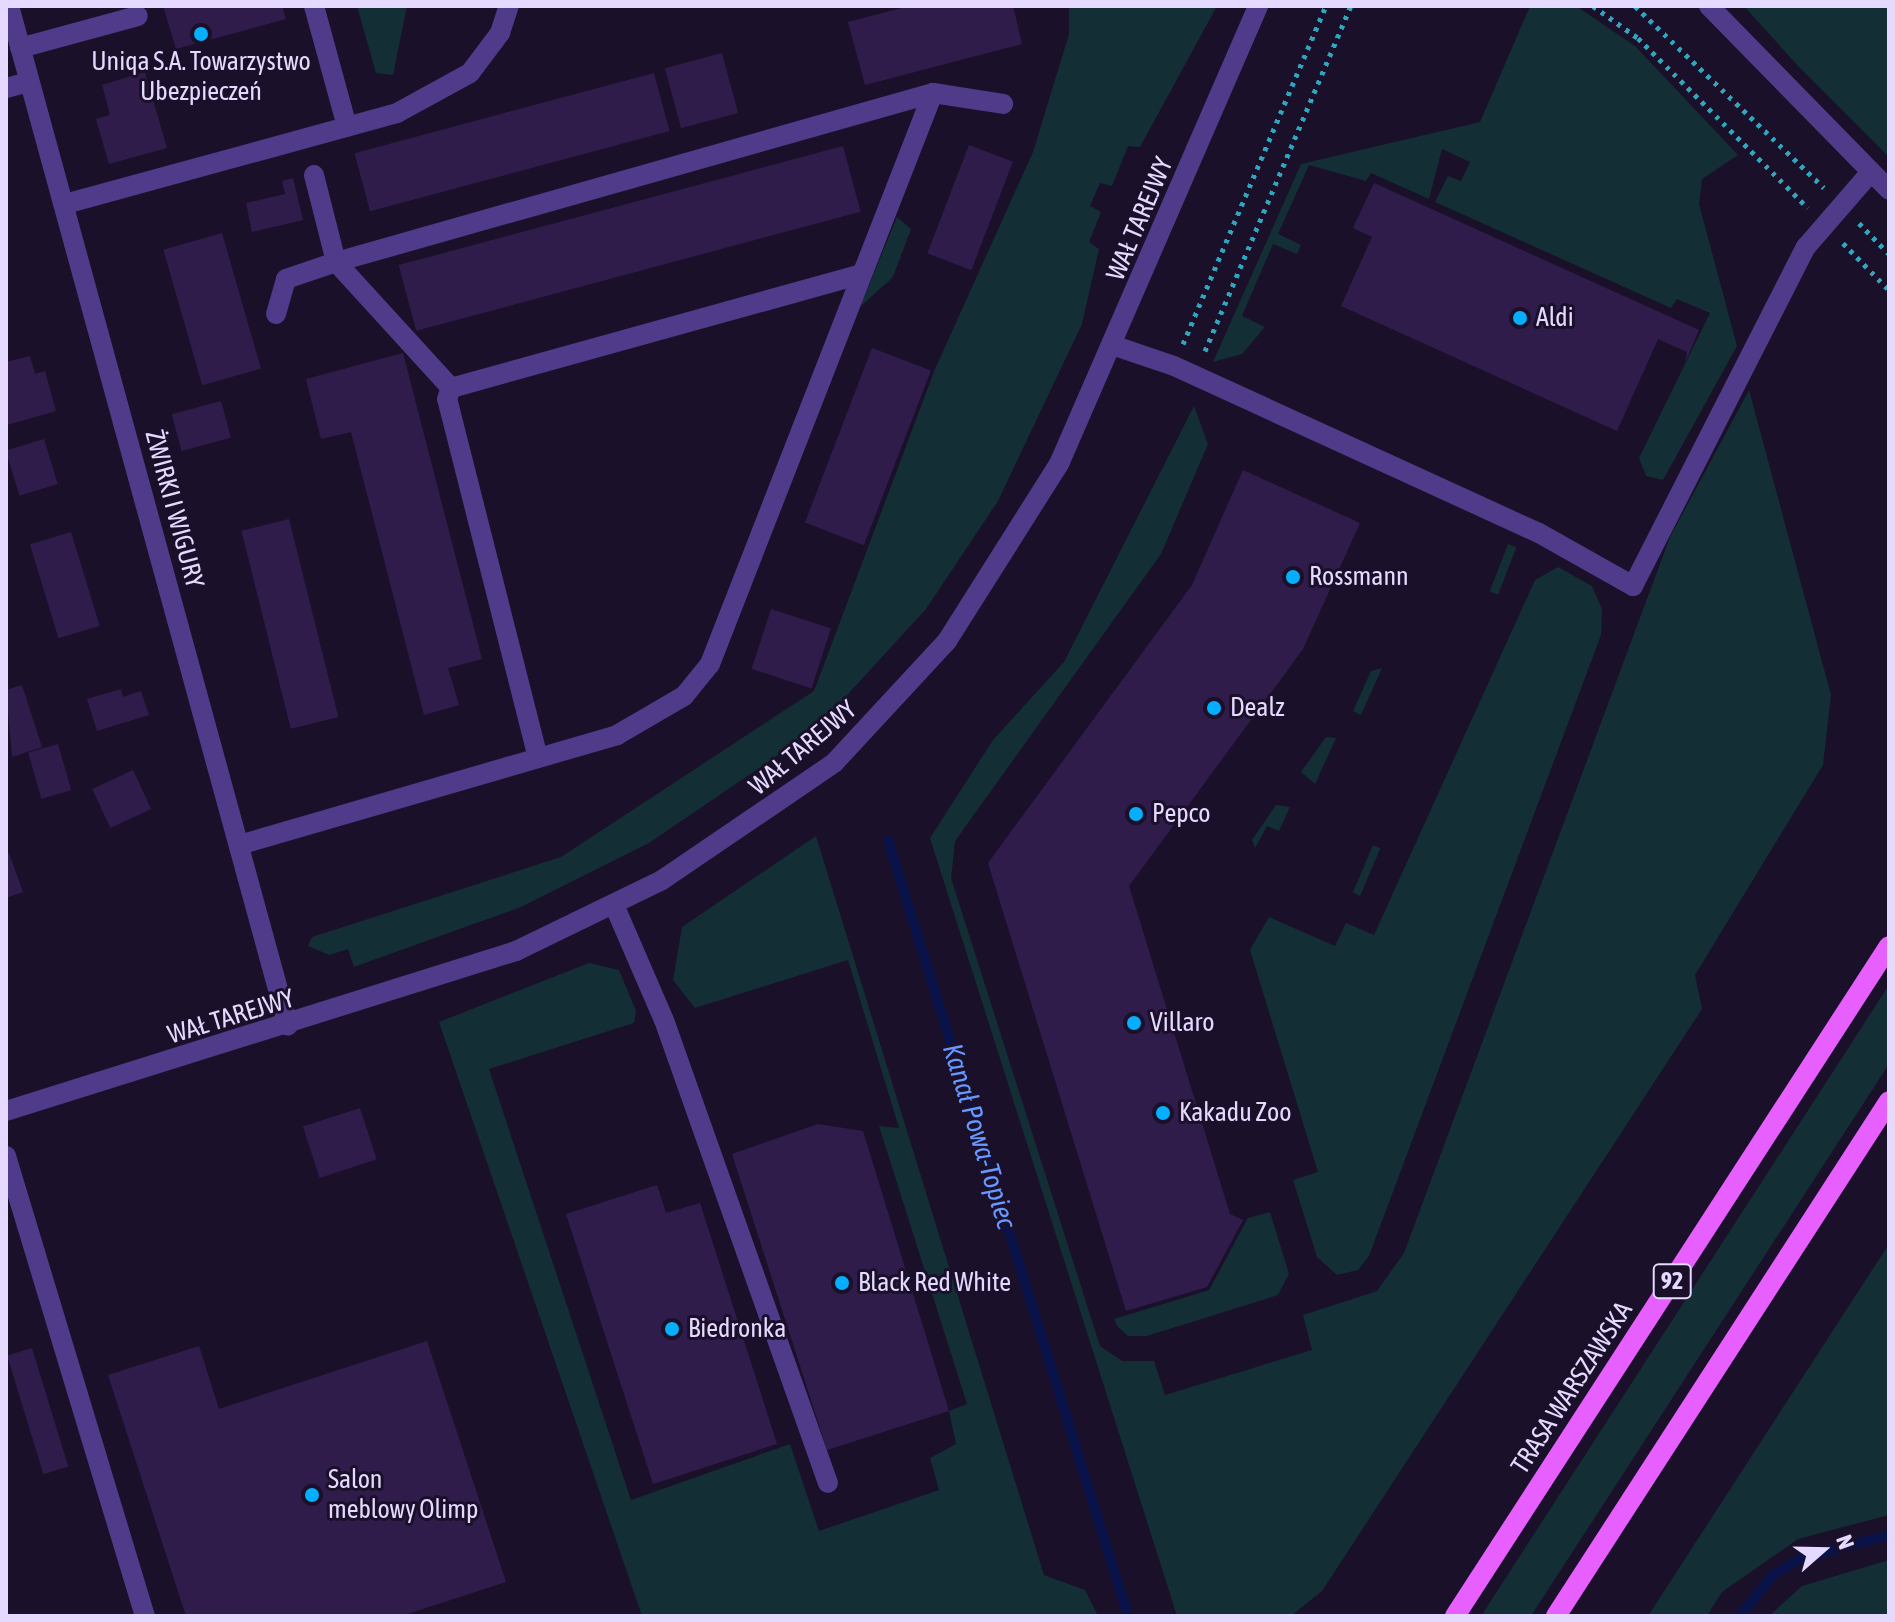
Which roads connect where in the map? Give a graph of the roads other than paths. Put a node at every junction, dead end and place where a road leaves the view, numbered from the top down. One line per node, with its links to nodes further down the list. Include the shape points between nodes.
1 (9, 6): 7 (street, ŻWIRKI I WIGURY)
2 (314, 6): 12 (street)
3 (509, 6): 12 (street, via 500,33 470,73 397,113)
4 (1258, 6): 20 (street, WAŁ TAREJWY)
5 (1709, 6): 13 (street)
6 (138, 16): 7 (street)
7 (20, 48): 8 (street, ŻWIRKI I WIGURY)
8 (29, 82): 9 (street); 16 (street, ŻWIRKI I WIGURY)
9 (6, 88)
10 (933, 93): 11 (street); 17 (street); 18 (street)
11 (1003, 104)
12 (347, 127): 16 (street)
13 (1871, 172): 15 (street); 20 (street, via 1824,224 1633,586 1539,533 1174,366)
14 (314, 175): 17 (street)
15 (1889, 190)
16 (65, 204): 23 (street, ŻWIRKI I WIGURY)
17 (336, 262): 19 (street, via 286,279); 21 (street)
18 (859, 275): 21 (street); 22 (street, via 710,664 684,696 647,722)
19 (276, 314)
20 (1115, 346): 24 (street, WAŁ TAREJWY, via 1023,526 908,689 790,796)
21 (451, 388): 22 (street, via 447,399)
22 (538, 758): 23 (street)
23 (239, 845): 26 (street, ŻWIRKI I WIGURY)
24 (615, 907): 26 (street, WAŁ TAREJWY, via 516,951); 30 (street, via 664,1020)
25 (1889, 946): 32 (main road, TRASA WARSZAWSKA / 92)
26 (288, 1026): 28 (street, WAŁ TAREJWY)
27 (1889, 1101): 33 (main road)
28 (6, 1111)
29 (6, 1156): 31 (street)
30 (828, 1483)
31 (145, 1616)
32 (1455, 1616)
33 (1556, 1616)

